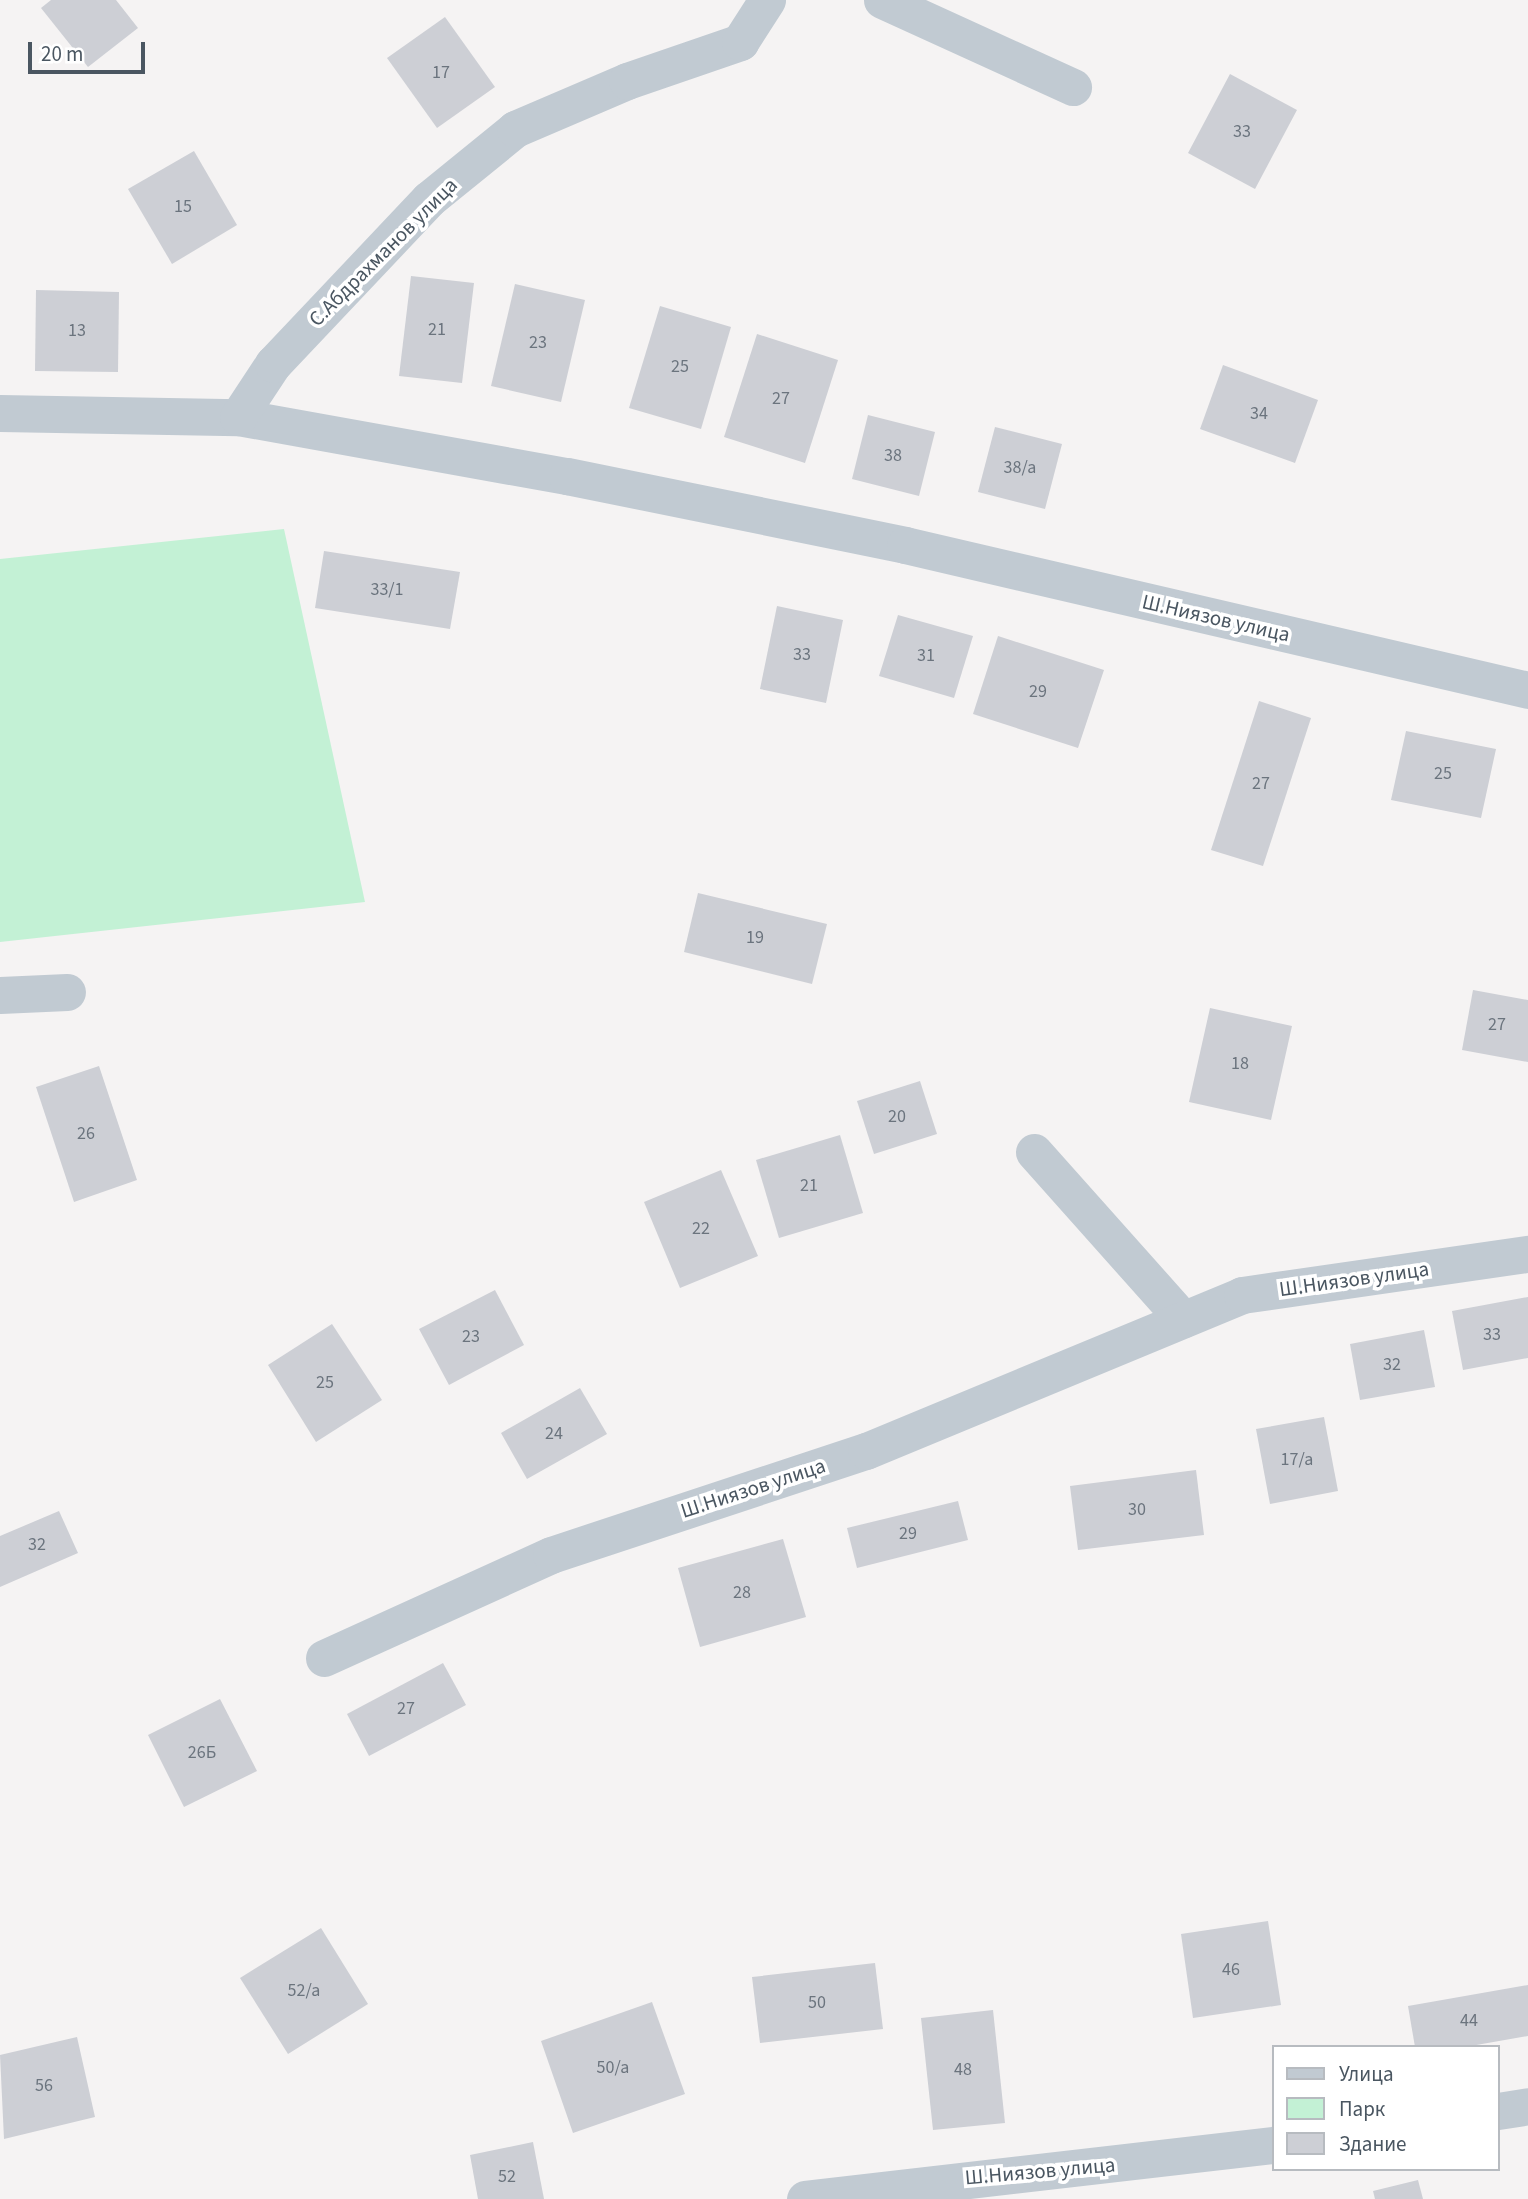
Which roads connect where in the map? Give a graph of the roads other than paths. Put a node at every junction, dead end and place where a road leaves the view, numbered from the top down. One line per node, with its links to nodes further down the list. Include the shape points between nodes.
1 (767, 0): 5 (street, С.Абдрахманов улица, via 740,42 627,81 515,129 411,218 273,364)
2 (882, 0): 3 (street)
3 (1073, 87)
4 (0, 413): 5 (street)
5 (238, 417): 6 (street, Ш.Ниязов улица, via 567,476 905,545)
6 (1528, 690)
7 (67, 992): 8 (street)
8 (0, 995)
9 (1034, 1152): 11 (street)
10 (1528, 1254): 11 (street, Ш.Ниязов улица, via 1242,1295)
11 (1183, 1319): 12 (street, Ш.Ниязов улица, via 866,1451 551,1555)
12 (324, 1658)
13 (1528, 2106): 14 (street)
14 (1500, 2110)
15 (1272, 2146): 16 (street, Ш.Ниязов улица)
16 (806, 2199)

